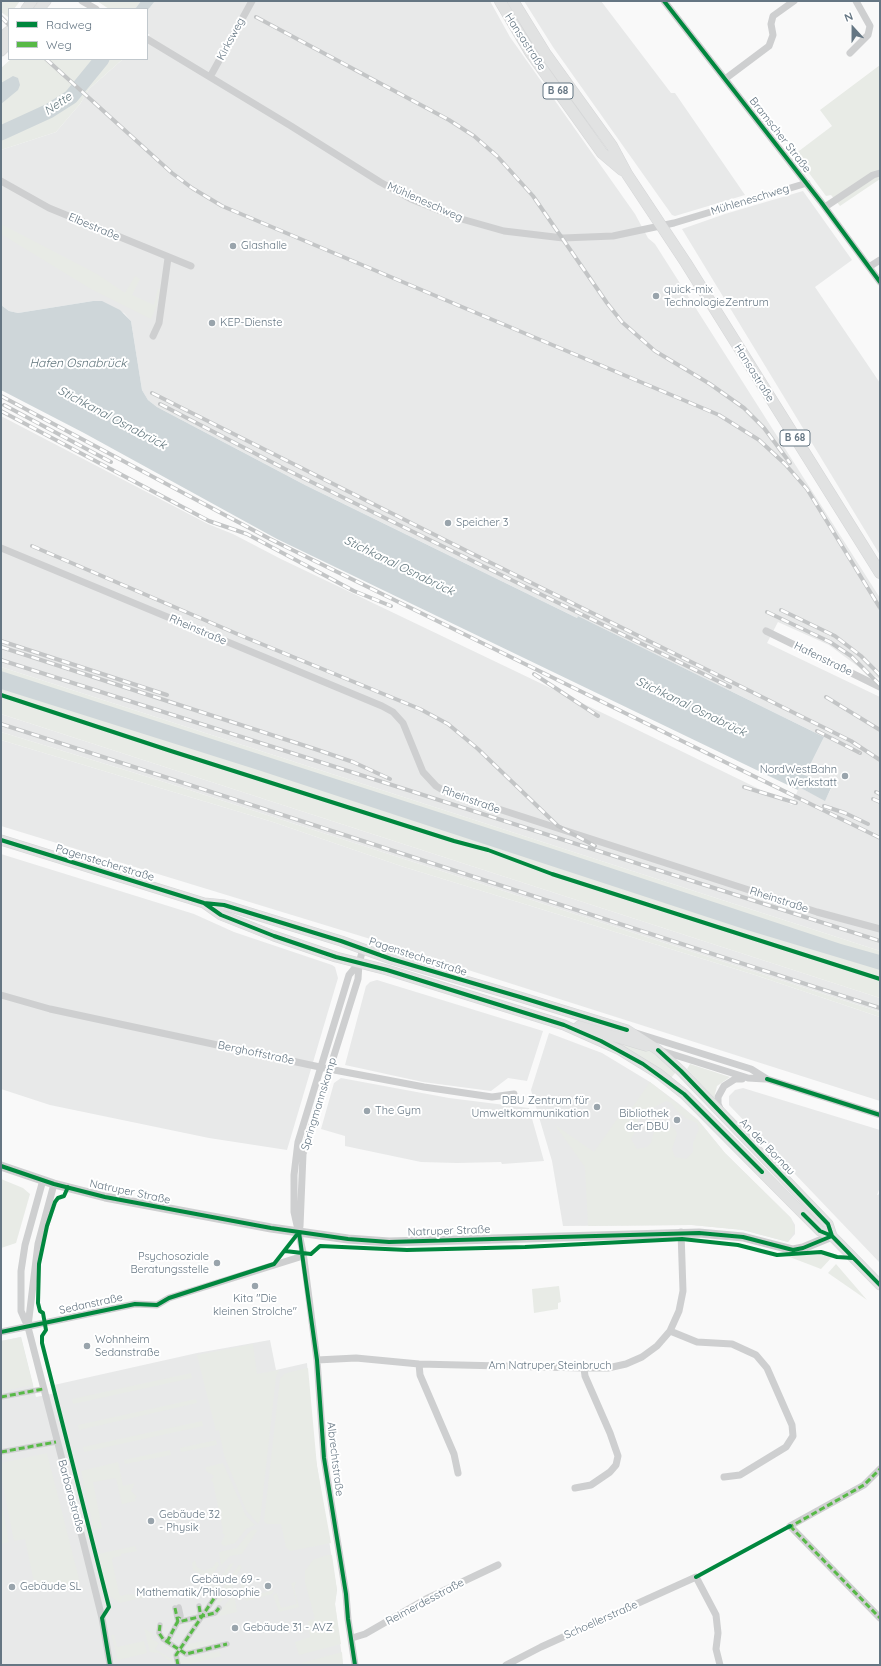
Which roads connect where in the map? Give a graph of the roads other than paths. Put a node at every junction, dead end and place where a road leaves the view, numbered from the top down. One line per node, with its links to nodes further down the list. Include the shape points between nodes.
1 (82, 1): 8 (street)
2 (252, 1): 11 (street, Kirksweg)
3 (500, 1): 14 (main road, Hansastraße / B 68, via 530,52 602,153)
4 (513, 1): 14 (main road, Hansastraße / B 68, via 545,54 612,146)
5 (664, 1): 12 (street, Bramscher Straße)
6 (794, 1): 12 (street, via 773,16 773,35 769,46)
7 (856, 1): 10 (street, via 870,26 868,35)
8 (94, 8)
9 (148, 40): 11 (street, Mühleneschweg)
10 (850, 53)
11 (210, 77): 18 (street, Mühleneschweg, via 380,182 411,199 458,218 504,231 562,238 613,236)
12 (725, 79): 16 (street, Bramscher Straße)
13 (880, 173): 17 (street)
14 (627, 174): 18 (main road, Hansastraße / B 68)
15 (1, 181): 19 (street, Elbestraße, via 49,208)
16 (807, 183): 17 (street, Bramscher Straße); 18 (street, Mühleneschweg)
17 (825, 207): 22 (street, Bramscher Straße)
18 (662, 226): 26 (main road, Hansastraße / B 68)
19 (168, 258): 21 (street, Elbestraße); 24 (street, via 159,323)
20 (880, 260): 22 (street)
21 (191, 266)
22 (869, 267): 23 (street, Bramscher Straße)
23 (880, 282)
24 (153, 336)
25 (1, 548): 31 (street, Rheinstraße, via 393,712 403,723 423,772 429,780 446,792 817,912)
26 (880, 573)
27 (766, 631): 28 (street, Hafenstraße)
28 (880, 687)
29 (1, 840): 30 (main road, Pagenstecherstraße)
30 (204, 903): 32 (main road, Pagenstecherstraße, via 224,905); 33 (main road, Pagenstecherstraße, via 221,915 281,938)
31 (880, 929)
32 (363, 949): 33 (street, Springmannskamp); 36 (main road, Pagenstecherstraße)
33 (359, 963): 35 (main road, Pagenstecherstraße); 38 (street, Springmannskamp, via 349,976); 39 (street, Springmannskamp, via 358,979)
34 (1, 995): 38 (street, Berghoffstraße, via 50,1010)
35 (564, 1025): 37 (main road, via 583,1026); 50 (main road, An der Bornau, via 620,1050 671,1082 820,1231)
36 (627, 1030): 37 (main road, An der Bornau); 41 (street, Pagenstecherstraße, via 751,1070)
37 (658, 1050): 40 (street, Pagenstecherstraße); 43 (main road, An der Bornau)
38 (321, 1067): 39 (street, Berghoffstraße); 48 (street, Springmannskamp, via 298,1142 294,1212)
39 (329, 1069): 42 (street, Berghoffstraße, via 492,1097); 48 (street, Springmannskamp, via 303,1154)
40 (748, 1078): 41 (street, Pagenstecherstraße); 43 (street, via 735,1079 724,1086 718,1096)
41 (767, 1079): 44 (street, Pagenstecherstraße)
42 (514, 1094)
43 (722, 1113): 50 (main road, An der Bornau, via 828,1224)
44 (880, 1115)
45 (1, 1166): 46 (street, Natruper Straße)
46 (43, 1180): 47 (street, Natruper Straße); 53 (street, Barbarastraße, via 29,1230 22,1271 21,1311)
47 (54, 1184): 48 (street, Natruper Straße, via 106,1197); 53 (street, Barbarastraße, via 38,1244)
48 (299, 1232): 49 (street, Natruper Straße, via 389,1242); 51 (street, Albrechtstraße)
49 (682, 1232): 50 (street, Natruper Straße, via 743,1237 793,1250); 54 (street, Am Natruper Steinbruch, via 683,1291 680,1310)
50 (832, 1236): 52 (main road)
51 (303, 1256): 53 (street, Sedanstraße, via 169,1298 157,1305 135,1304); 56 (street, Albrechtstraße)
52 (880, 1285)
53 (28, 1327): 55 (street, Sedanstraße); 59 (street, Barbarastraße)
54 (670, 1331): 58 (street, Am Natruper Steinbruch, via 657,1346 642,1357 608,1368); 65 (street, via 697,1342 732,1344 756,1355 767,1368 792,1425 793,1436 786,1447 740,1475)
55 (1, 1332)
56 (317, 1360): 57 (street, Am Natruper Steinbruch, via 356,1358); 76 (street, Albrechtstraße, via 324,1458)
57 (419, 1364): 58 (street, Am Natruper Steinbruch); 64 (street, via 420,1374 454,1454)
58 (584, 1368): 66 (street, via 618,1456 616,1465 610,1472 591,1485)
59 (43, 1389): 60 (street); 61 (street, Barbarastraße)
60 (1, 1397)
61 (56, 1442): 62 (street); 80 (street, Barbarastraße, via 98,1602)
62 (1, 1452)
63 (880, 1469): 73 (street, via 864,1485 790,1526)
64 (458, 1474)
65 (724, 1477)
66 (575, 1488)
67 (498, 1565): 76 (street, Reimerdesstraße, via 426,1599 365,1634)
68 (215, 1597): 72 (street)
69 (199, 1606): 72 (street)
70 (177, 1608): 74 (street, via 181,1616)
71 (218, 1608): 72 (street, via 215,1613)
72 (201, 1616): 74 (street); 79 (street)
73 (880, 1618)
74 (178, 1622): 77 (street)
75 (160, 1625): 77 (street, via 159,1634)
76 (352, 1638): 82 (street, Albrechtstraße)
77 (167, 1642): 79 (street)
78 (228, 1644): 79 (street, via 186,1654)
79 (179, 1650): 81 (street, via 176,1655)
80 (110, 1665)
81 (178, 1665)
82 (355, 1665)
83 (506, 1665): 84 (street, Schoellerstraße, via 696,1577 716,1615 716,1649)
84 (720, 1665)

